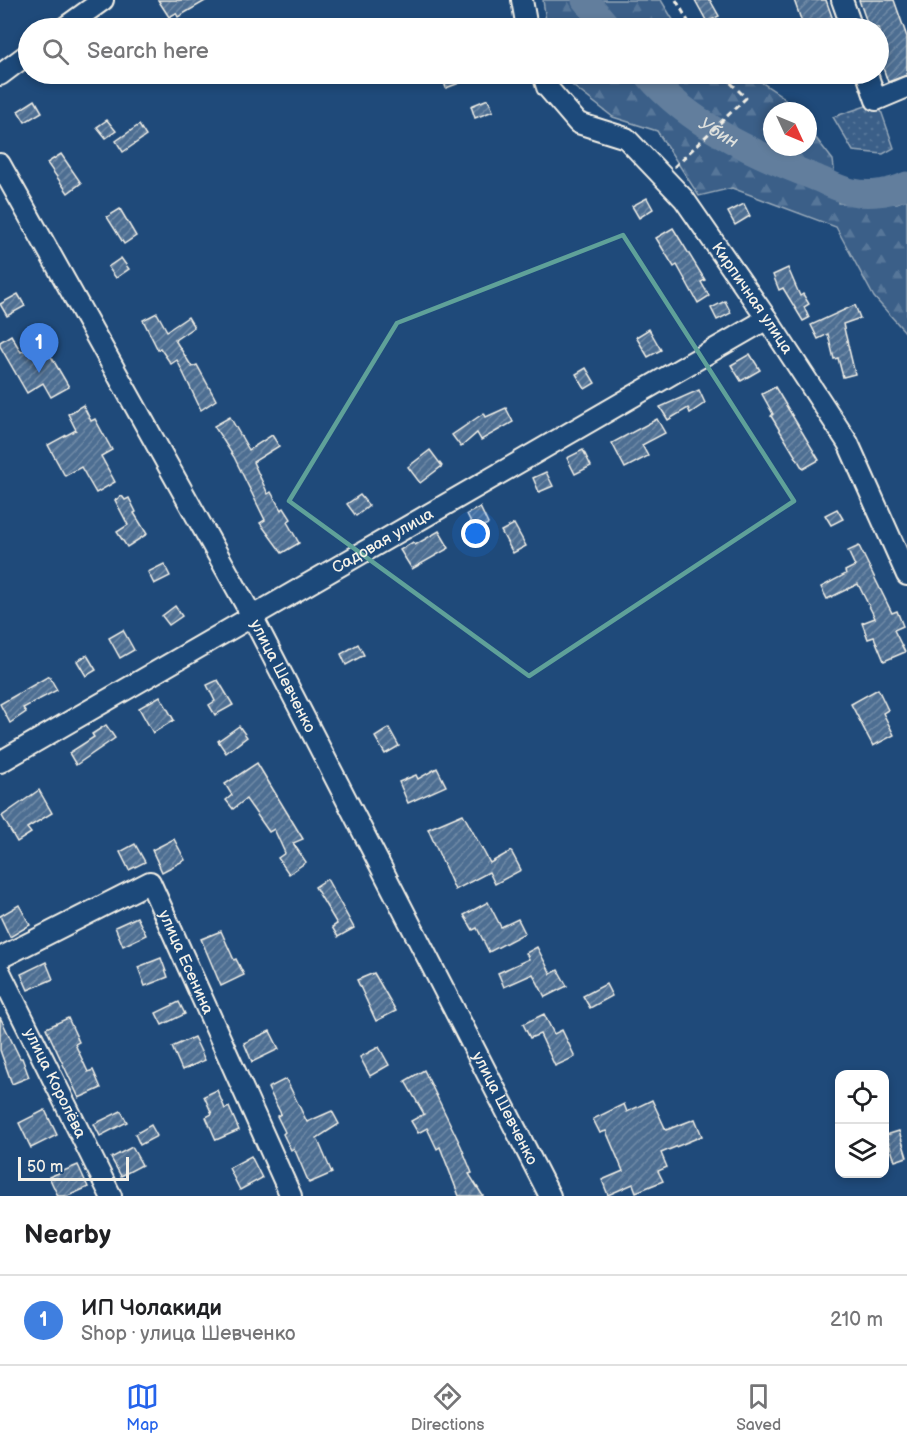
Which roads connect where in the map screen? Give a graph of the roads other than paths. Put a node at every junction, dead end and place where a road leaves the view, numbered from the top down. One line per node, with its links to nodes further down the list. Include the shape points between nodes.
1 (104, 0): 4 (street)
2 (522, 0): 5 (street)
3 (842, 0): 6 (street)
4 (78, 18)
5 (525, 18)
6 (848, 18)
7 (18, 62): 8 (street)
8 (0, 75)
9 (546, 84): 13 (street, Кирпичная улица, via 578,123 626,138 684,199)
10 (871, 84): 11 (street, via 876,99)
11 (907, 87)
12 (0, 164): 15 (street, улица Шевченко)
13 (767, 318): 14 (street, Кирпичная улица, via 848,443); 15 (street, Садовая улица)
14 (907, 575)
15 (252, 616): 16 (street, Садовая улица); 21 (street, улица Шевченко)
16 (0, 762)
17 (0, 958): 20 (street, улица Есенина, via 150,882)
18 (0, 972): 19 (street, улица Королёва)
19 (111, 1196)
20 (291, 1196)
21 (550, 1196)

